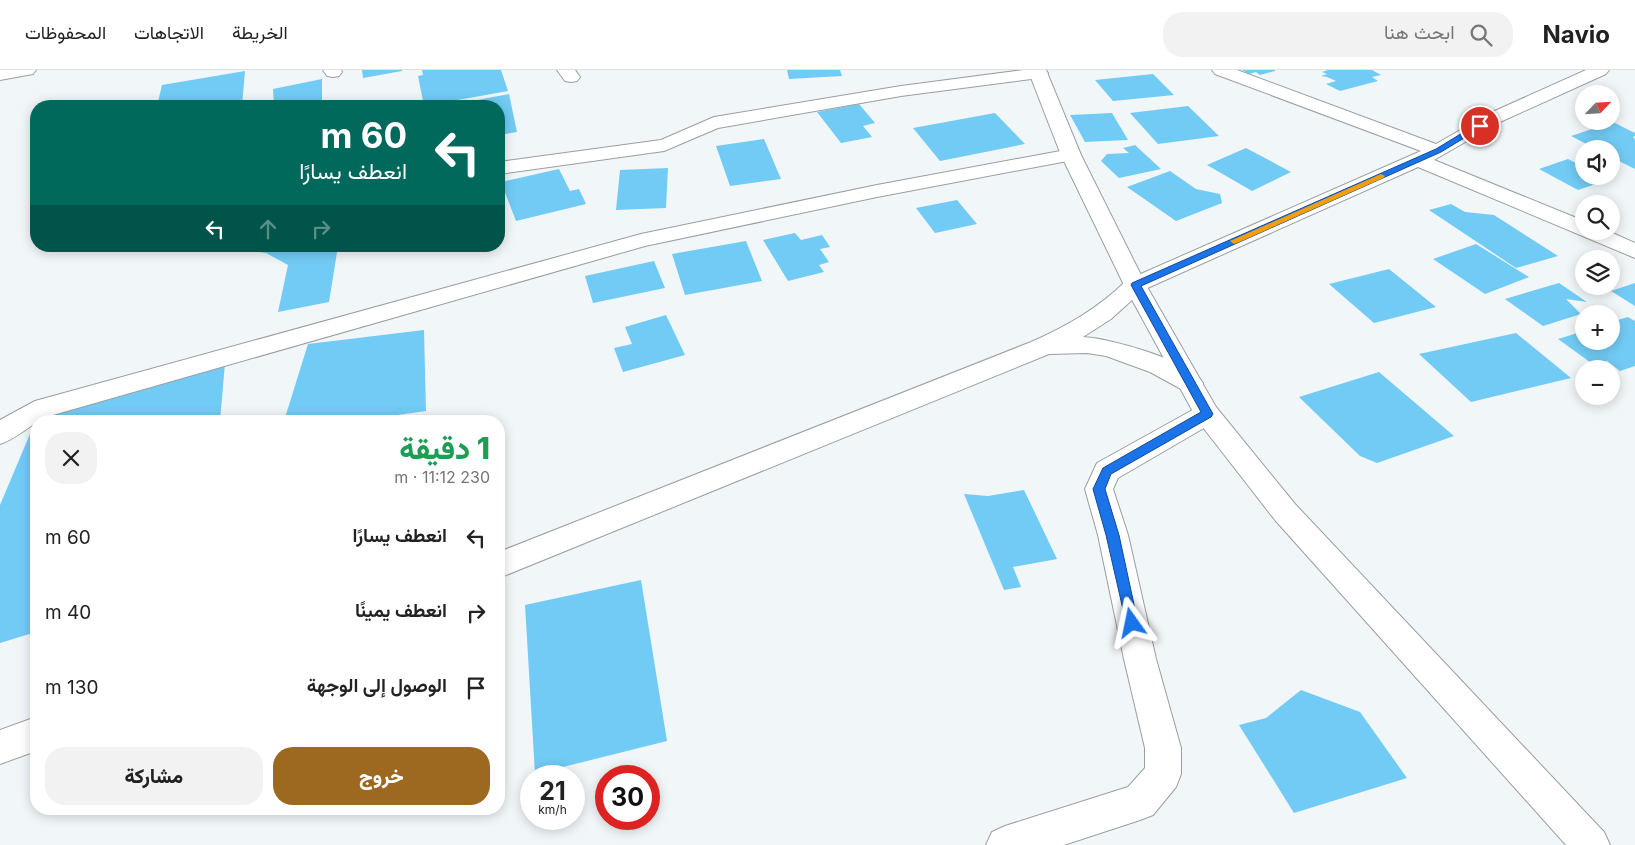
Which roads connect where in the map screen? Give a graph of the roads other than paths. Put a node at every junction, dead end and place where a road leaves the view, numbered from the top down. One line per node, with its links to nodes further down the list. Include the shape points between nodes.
1 (27, 70): 5 (street)
2 (1221, 70): 6 (street)
3 (1600, 70): 6 (street, via 1494,118)
4 (1038, 72): 7 (street); 9 (street, via 901,91 714,123 664,145)
5 (0, 75)
6 (1438, 150): 8 (street)
7 (1071, 156): 13 (street); 17 (street, via 877,191 640,240 44,408)
8 (1417, 160): 10 (street); 13 (street)
9 (505, 167)
10 (1575, 225)
11 (1610, 240): 12 (street)
12 (1635, 251)
13 (1135, 285): 14 (street, via 1105,313); 15 (street)
14 (1040, 348): 15 (street, via 1080,345 1126,353 1170,371); 18 (street)
15 (1190, 384): 16 (street)
16 (1207, 414): 21 (street, via 1107,471 1099,489 1163,748 1163,774 1140,802); 22 (street, via 1285,512)
17 (0, 434)
18 (505, 563)
19 (30, 736): 20 (street)
20 (0, 747)
21 (1005, 845)
22 (1591, 845)

